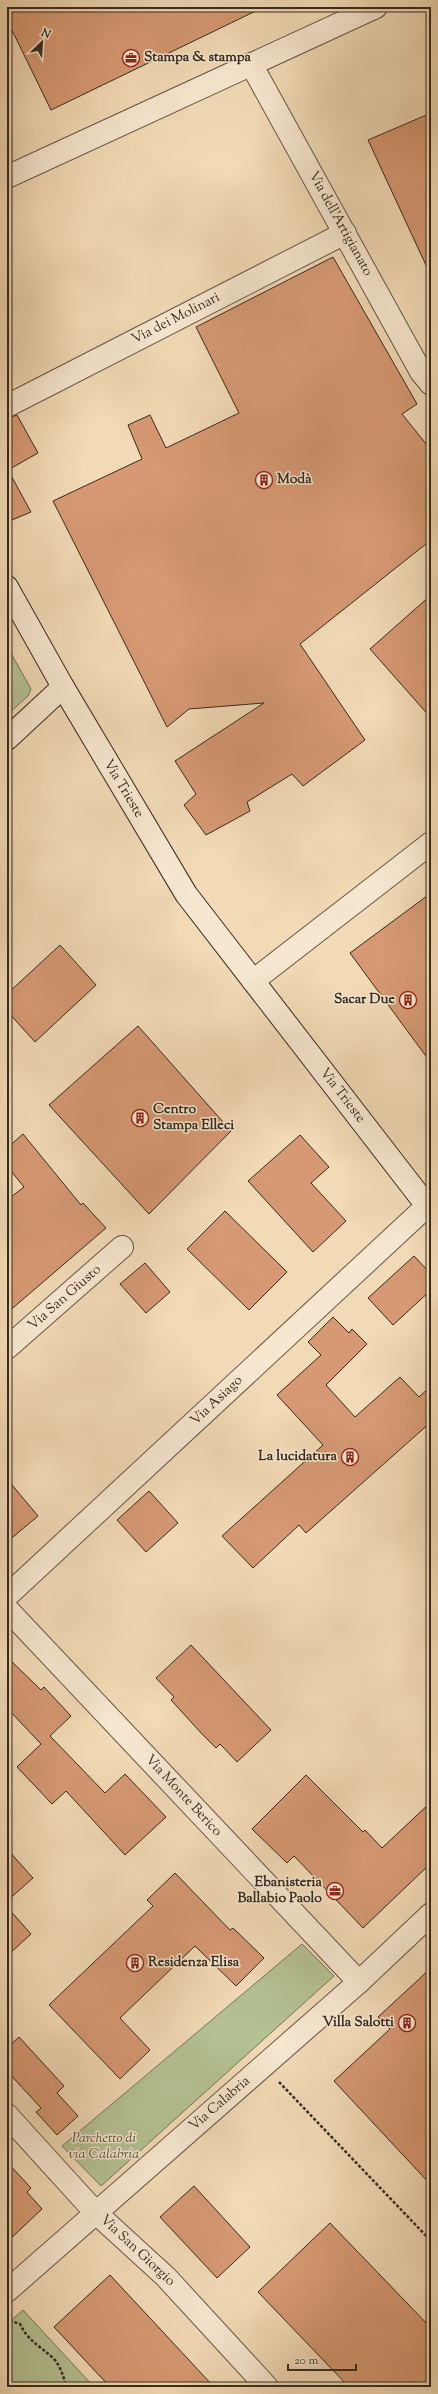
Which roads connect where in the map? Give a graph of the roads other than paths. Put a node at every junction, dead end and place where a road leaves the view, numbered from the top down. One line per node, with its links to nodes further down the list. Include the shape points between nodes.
1 (376, 7): 2 (street)
2 (251, 64): 3 (street); 4 (street, Via dell'Artigianato)
3 (7, 177)
4 (345, 233): 5 (street, Via dell'Artigianato, via 421,372); 6 (street, Via dei Molinari)
5 (431, 384)
6 (7, 406)
7 (7, 587): 8 (street, Via Trieste)
8 (63, 687): 9 (street); 11 (street, Via Trieste, via 186,894)
9 (7, 739)
10 (431, 844): 11 (street)
11 (253, 981): 12 (street, Via Trieste)
12 (429, 1208): 15 (street, Via Asiago)
13 (122, 1247): 14 (street, Via San Giusto)
14 (7, 1348)
15 (7, 1596)
16 (7, 1610): 18 (street, Via Monte Berico)
17 (431, 1914): 18 (street, Via Calabria)
18 (359, 1982): 20 (street, Via Calabria)
19 (7, 2115): 20 (street, Via San Giorgio)
20 (96, 2213): 21 (street, Via Calabria); 22 (street, Via San Giorgio, via 166,2277)
21 (7, 2291)
22 (267, 2387)

